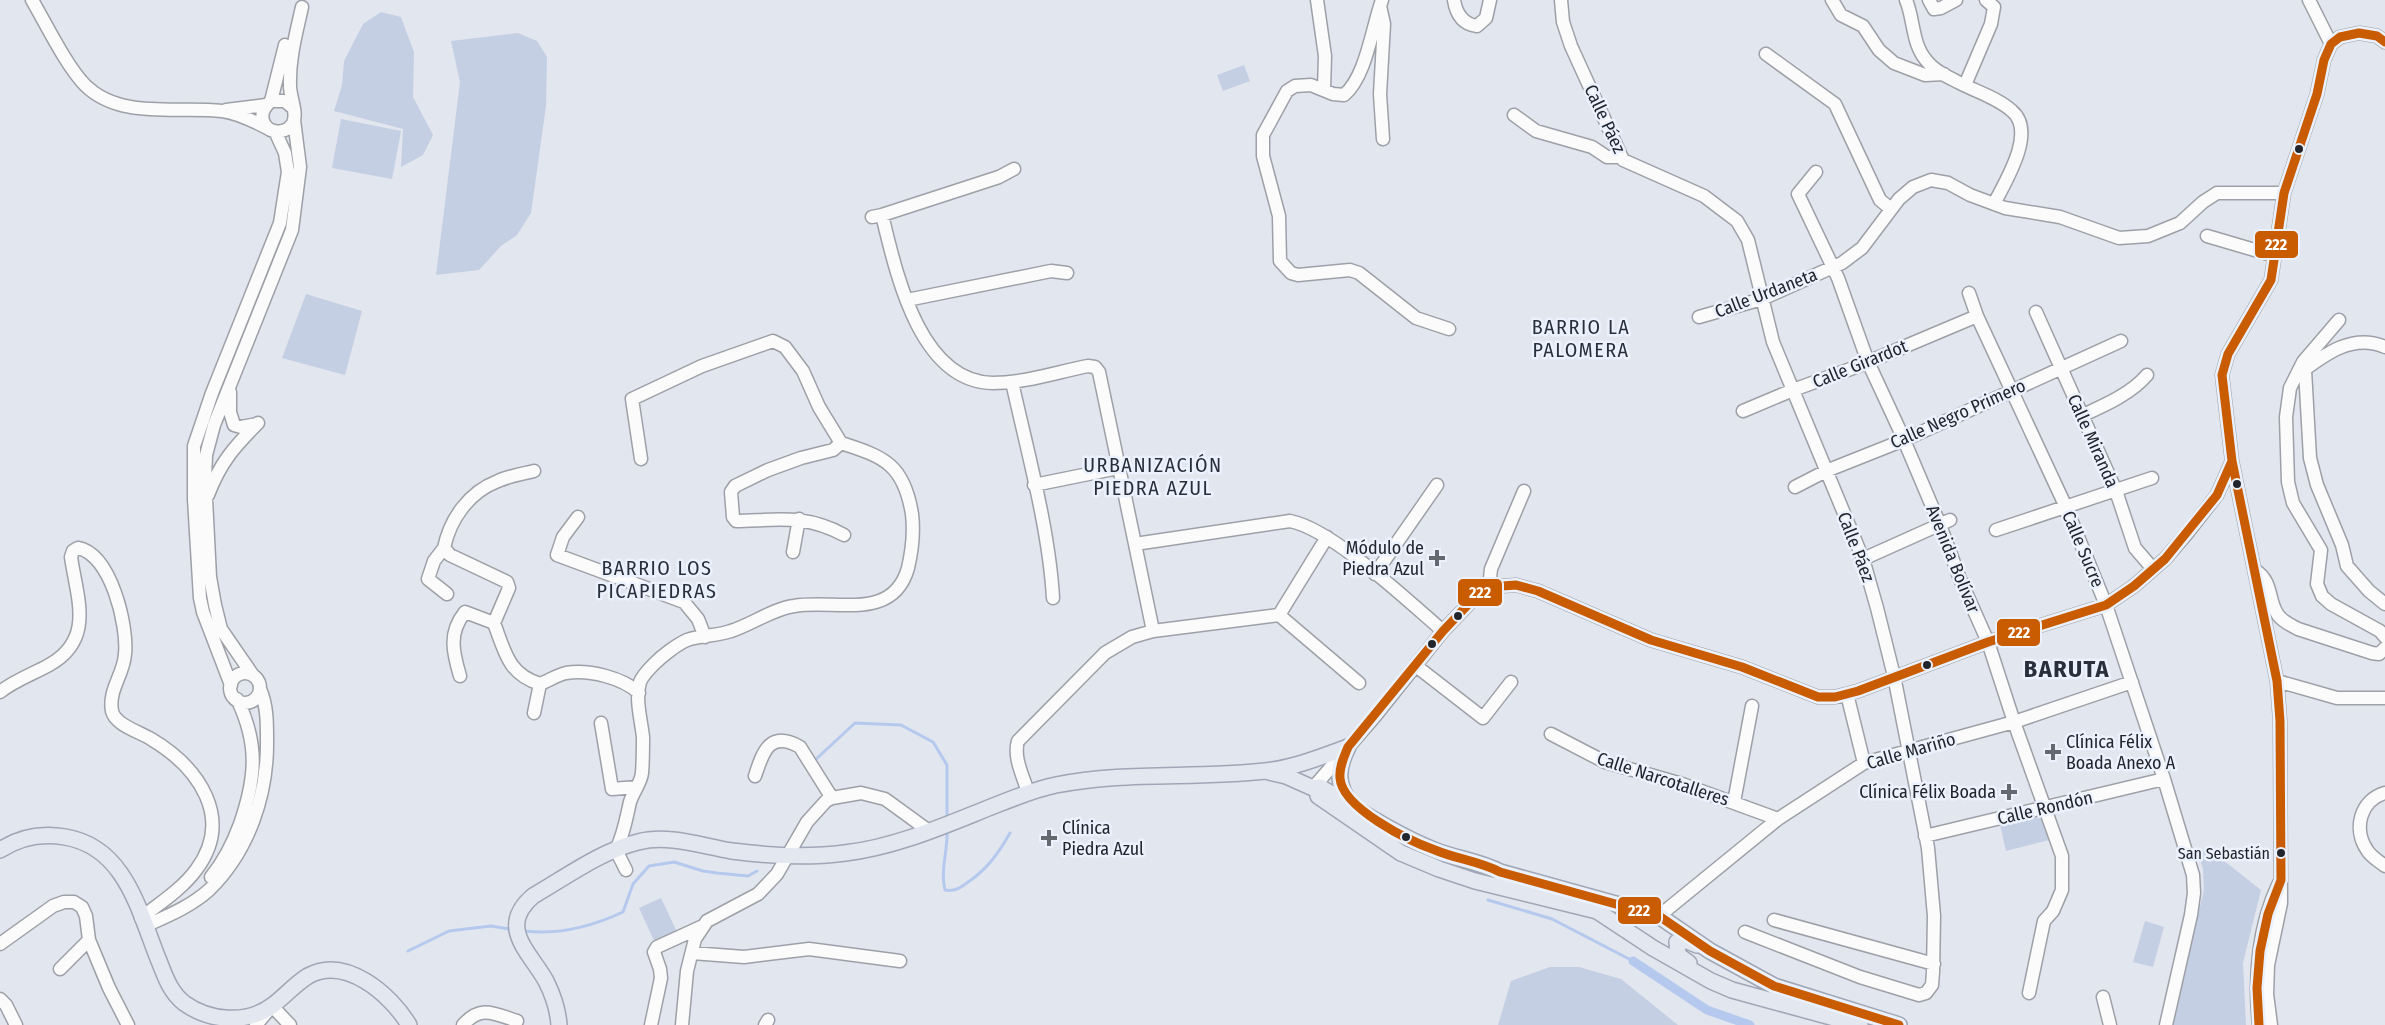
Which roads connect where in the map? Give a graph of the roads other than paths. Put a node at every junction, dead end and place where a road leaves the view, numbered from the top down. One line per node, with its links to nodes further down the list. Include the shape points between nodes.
1 (32, 0): 21 (street, via 76,76 101,97 139,108)
2 (1317, 0): 19 (street, via 1325,56)
3 (1454, 0): 4 (street, via 1460,17 1477,26 1486,18)
4 (1490, 0)
5 (1562, 0): 26 (street, Calle Páez, via 1563,22 1571,46)
6 (1832, 0): 17 (street, via 1841,15 1863,26 1879,50 1894,63 1925,75)
7 (1906, 0): 17 (street, via 1919,49 1925,60)
8 (1929, 0): 9 (street, via 1934,9)
9 (1956, 0)
10 (1986, 0): 18 (street, via 1995,7 1993,17)
11 (2308, 0): 15 (street)
12 (1381, 2): 19 (street, via 1351,90 1344,95); 25 (street)
13 (306, 4): 20 (street, via 288,29); 22 (street, via 290,60)
14 (2385, 42): 15 (street, via 2378,36 2359,33 2340,37)
15 (2331, 44): 29 (street)
16 (1766, 54): 31 (street, via 1835,104 1880,200)
17 (1944, 74): 18 (street)
18 (1965, 85): 30 (street, via 2014,112 2020,125 2021,143)
19 (1324, 89): 43 (street, via 1303,84 1287,91 1262,142 1279,216 1280,261 1298,275 1350,270 1359,273 1416,318)
20 (269, 103): 21 (street); 22 (street, via 285,101); 24 (street, via 262,114 265,125)
21 (223, 111): 24 (street)
22 (293, 114): 24 (street, via 289,128); 50 (street, via 300,167 292,230)
23 (1514, 115): 26 (street, via 1536,130 1592,147 1607,157)
24 (272, 130): 69 (street, via 282,143 287,163 282,213 194,446)
25 (1383, 139)
26 (1621, 157): 37 (street, Calle Páez, via 1704,196 1737,221 1748,240)
27 (1014, 169): 38 (street, via 877,216)
28 (1816, 172): 34 (street, Avenida Bolívar, via 1798,194)
29 (2284, 193): 30 (street, Calle Urdaneta, via 2217,193 2180,223 2148,236 2128,239 2060,217); 33 (street)
30 (1994, 204): 31 (street, Calle Urdaneta, via 1948,183 1931,180 1913,187)
31 (1891, 209): 34 (street, Calle Urdaneta, via 1862,248)
32 (2207, 236): 33 (street)
33 (2275, 256): 59 (street, via 2271,280 2224,364 2222,385)
34 (1833, 267): 37 (street, Calle Urdaneta); 46 (street, Avenida Bolívar)
35 (1067, 273): 38 (street, via 1052,271)
36 (1969, 293): 40 (street, Calle Sucre)
37 (1762, 298): 41 (street, Calle Urdaneta); 53 (street, Calle Páez, via 1773,342)
38 (907, 300): 51 (street, via 930,344 949,367 976,381)
39 (2036, 312): 47 (street, Calle Miranda)
40 (1977, 316): 46 (street, Calle Girardot); 52 (street, Calle Sucre)
41 (1699, 317)
42 (2339, 320): 48 (street, via 2303,362)
43 (1449, 329)
44 (2121, 341): 47 (street, Calle Negro Primero)
45 (2385, 347): 48 (street, via 2372,342 2344,345)
46 (1868, 362): 53 (street, Calle Girardot); 56 (street, Avenida Bolívar)
47 (2060, 369): 52 (street, Calle Negro Primero); 55 (street, Calle Miranda)
48 (2300, 373): 88 (street, via 2310,458 2347,566); 94 (street, via 2290,388 2286,417 2288,482 2293,503 2321,550 2319,590 2331,604)
49 (2148, 375): 55 (street, via 2141,383)
50 (231, 382): 69 (street, via 206,455); 69 (street, via 232,422 241,427 258,423 226,457)
51 (1012, 382): 60 (street, via 1088,366 1095,368 1099,372); 64 (street)
52 (2012, 389): 56 (street, Calle Negro Primero); 70 (street, Calle Sucre)
53 (1793, 390): 54 (street, Calle Girardot); 62 (street, Calle Páez)
54 (1743, 411)
55 (2081, 416): 68 (street, Calle Miranda)
56 (1904, 440): 62 (street, Calle Negro Primero); 73 (street, Avenida Bolívar)
57 (841, 442): 58 (street, via 803,371 786,347 773,342 702,366 632,399); 72 (street, via 833,450 801,458 735,486 732,492 736,521); 93 (street, via 883,460 899,474 908,490 913,523 910,560 895,593 881,601 852,605 795,606 729,632)
58 (641, 459)
59 (2232, 461): 81 (street, via 2208,508); 82 (street)
60 (1118, 468): 64 (street); 77 (street)
61 (534, 471): 78 (street, via 496,481 466,501)
62 (1826, 471): 66 (street, Calle Negro Primero); 80 (street, Calle Páez)
63 (2152, 477): 68 (street)
64 (1034, 485): 86 (street)
65 (1437, 485): 83 (street)
66 (1795, 487)
67 (1524, 491): 84 (street, via 1491,568)
68 (2116, 491): 70 (street); 81 (street, Calle Miranda, via 2135,548)
69 (200, 504): 98 (street, via 217,616 226,639); 106 (street, via 203,612)
70 (2065, 505): 74 (street); 87 (street, Calle Sucre)
71 (578, 517): 93 (street, via 563,537 557,555 684,602 698,619)
72 (800, 519): 75 (street, via 824,524); 79 (street)
73 (1945, 522): 80 (street); 95 (street, Avenida Bolívar, via 1960,579)
74 (1996, 530)
75 (844, 535)
76 (1327, 537): 77 (street, via 1304,523 1280,521); 83 (street); 89 (street)
77 (1135, 544): 91 (street)
78 (444, 548): 85 (street, via 428,579); 90 (street, via 450,555 507,582 509,588)
79 (793, 552)
80 (1863, 559): 100 (street, Calle Páez)
81 (2153, 569): 87 (street)
82 (2255, 570): 96 (street, via 2265,577 2278,615 2287,623 2359,650 2379,654); 101 (street)
83 (1375, 574): 92 (street)
84 (1489, 587): 92 (street); 110 (street, via 1516,585 1538,591 1651,640 1742,667 1818,697)
85 (447, 594)
86 (1053, 598)
87 (2106, 604): 95 (street); 104 (street, Calle Sucre)
88 (2385, 604)
89 (1279, 615): 91 (street); 102 (street)
90 (494, 623): 99 (street, via 465,612 459,620 452,636); 105 (street, via 516,672 525,680)
91 (1153, 631): 126 (street, via 1132,637 1105,653 1023,734 1016,748 1017,760)
92 (1443, 631): 97 (street)
93 (705, 637): 109 (street, via 686,640 654,664 640,681)
94 (2385, 637)
95 (1988, 642): 100 (street); 115 (street, Avenida Bolívar)
96 (2385, 648)
97 (1416, 666): 103 (street, via 1483,718); 118 (street)
98 (252, 674): 106 (street, via 240,674); 107 (street)
99 (460, 676)
100 (1894, 676): 110 (street); 119 (street, Calle Páez)
101 (2277, 681): 111 (street, via 2337,698); 140 (street)
102 (1359, 682)
103 (1511, 682)
104 (2132, 682): 115 (street, Calle Mariño); 123 (street, Calle Sucre)
105 (540, 684): 109 (street, via 566,673 577,673 617,678); 114 (street)
106 (231, 685): 112 (street)
107 (260, 689): 112 (street, via 252,701); 144 (street, via 266,712 266,775 243,844 229,868 208,890 183,909)
108 (0, 692): 144 (street, via 59,659 77,638 80,607 71,557 78,548 89,551 108,578 121,614 125,656 112,696 112,712 115,718 151,738 188,767 198,778 213,821 211,840 196,871)
109 (639, 693): 124 (street, via 642,776)
110 (1847, 694): 120 (street)
111 (2385, 698)
112 (237, 699): 144 (street, via 249,731 254,761 251,791 237,832 218,869 205,883 187,898)
113 (1752, 706): 129 (street)
114 (534, 713)
115 (2014, 722): 119 (street, Calle Mariño); 131 (street, Avenida Bolívar)
116 (601, 723): 124 (street, via 612,789)
117 (1551, 734): 129 (street, Calle Narcotalleres, via 1605,762)
118 (1347, 747): 121 (main road, via 1307,762); 125 (street); 130 (main road, via 1339,777)
119 (1908, 750): 120 (street, Calle Mariño); 134 (street, Calle Páez)
120 (1864, 762): 132 (street, Calle Mariño)
121 (1266, 771): 125 (main road); 126 (main road, via 1100,777)
122 (755, 776): 128 (street, via 770,744 793,743 800,747)
123 (2164, 779): 131 (street, Calle Rondón); 173 (street, Calle Sucre, via 2193,875 2194,893)
124 (637, 787): 136 (street)
125 (1313, 788): 130 (main road, via 1320,787); 141 (main road, via 1317,795 1401,853 1475,881)
126 (1028, 792): 133 (main road)
127 (2385, 793): 138 (street, via 2367,802 2359,827 2367,850)
128 (832, 798): 133 (street, via 861,793 885,798); 137 (street, via 807,822)
129 (1734, 802): 132 (street, Calle Narcotalleres)
130 (1353, 807): 142 (main road, via 1437,851)
131 (2046, 808): 134 (street, Calle Rondón); 155 (street, Avenida Bolívar, via 2062,856 2061,890 2053,911 2044,921)
132 (1778, 819): 142 (street, Calle Mariño)
133 (929, 831): 137 (main road, via 867,850)
134 (1925, 836): 152 (street, Calle Páez, via 1933,894)
135 (0, 850): 144 (main road, via 22,839 40,836 67,837 91,845 123,875)
136 (616, 850): 137 (main road, via 639,842 664,840); 139 (street); 167 (main road, via 533,896 525,903 516,923 521,944 554,998)
137 (786, 856): 145 (street, via 777,874 758,894 726,909)
138 (2385, 866)
139 (626, 870)
140 (2281, 880): 174 (street, via 2271,900 2258,965); 175 (street, via 2281,903 2267,981)
141 (1597, 911): 142 (main road); 154 (main road, via 1703,977)
142 (1659, 916): 149 (main road)
143 (1774, 920): 152 (street)
144 (143, 922): 160 (main road, via 176,996 201,1012)
145 (704, 926): 150 (street); 168 (street, via 657,947 654,952 661,978)
146 (1745, 932): 152 (street, Calle Páez, via 1860,977 1919,995 1932,985)
147 (90, 940): 148 (street, via 81,907 64,902); 153 (street); 162 (street)
148 (0, 944)
149 (1710, 951): 154 (main road, via 1685,940 1677,942 1676,947 1678,954 1692,965); 171 (main road, via 1774,986)
150 (692, 953): 151 (street, via 744,957 809,949); 169 (street)
151 (900, 961)
152 (1934, 964)
153 (60, 969)
154 (1746, 993): 170 (main road)
155 (2028, 993)
156 (2103, 997): 172 (street)
157 (0, 999): 161 (street)
158 (272, 1006): 160 (main road); 163 (street); 164 (street); 165 (main road, via 310,975 338,971 370,985 394,1005)
159 (517, 1021): 166 (street, via 479,1012)
160 (231, 1022)
161 (15, 1025)
162 (128, 1025)
163 (256, 1025)
164 (290, 1025)
165 (409, 1025)
166 (464, 1025)
167 (559, 1025)
168 (651, 1025)
169 (682, 1025)
170 (1860, 1025)
171 (1899, 1025)
172 (2110, 1025)
173 (2166, 1025)
174 (2259, 1025)
175 (2271, 1025)

